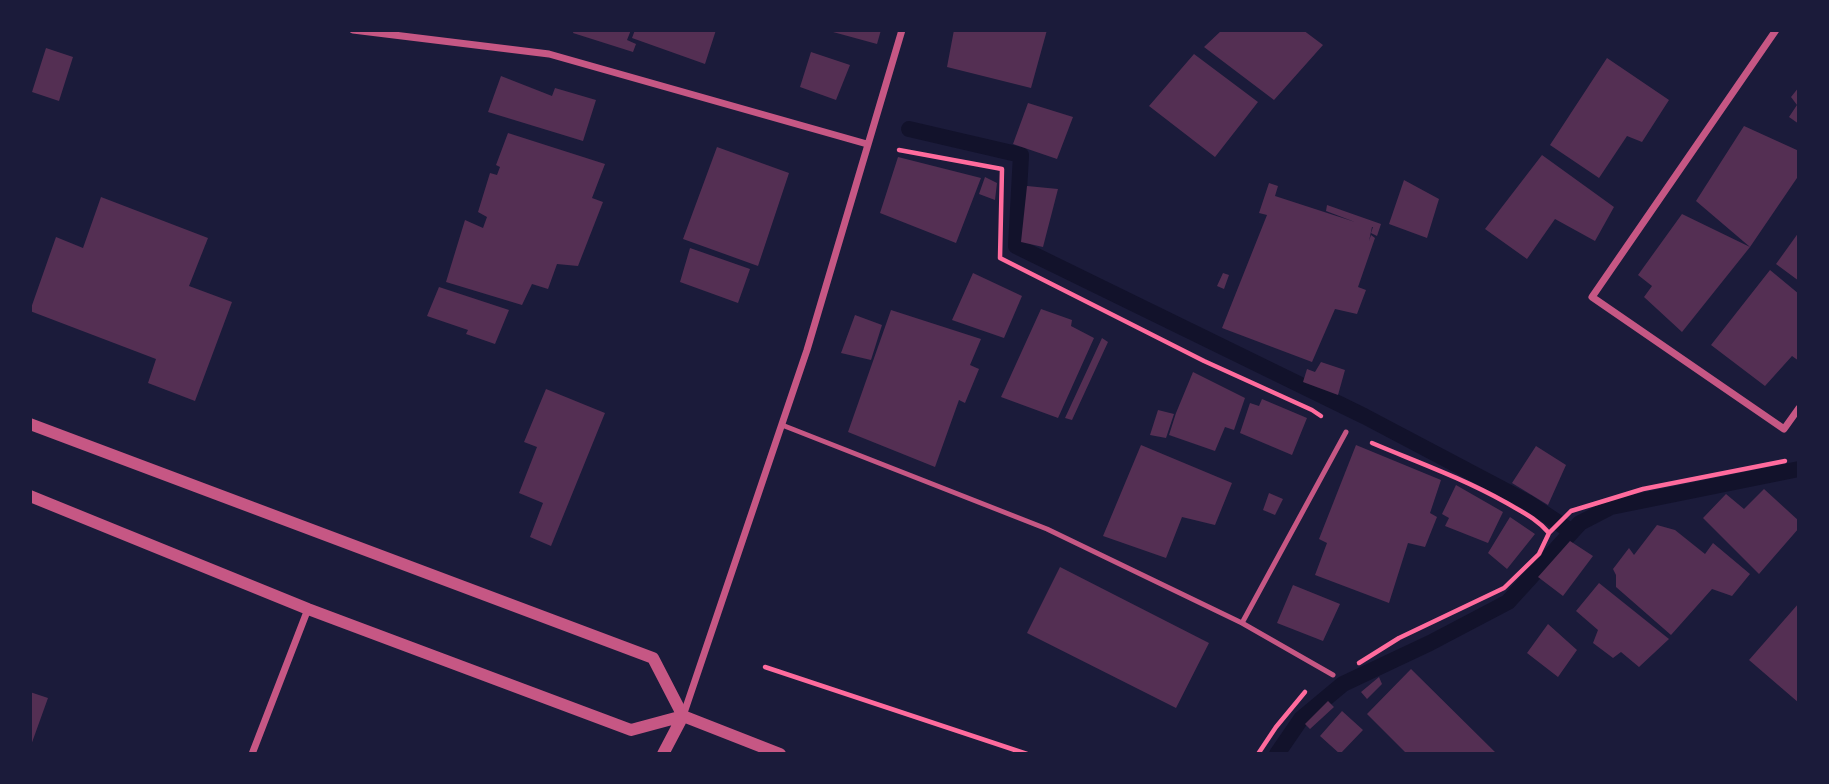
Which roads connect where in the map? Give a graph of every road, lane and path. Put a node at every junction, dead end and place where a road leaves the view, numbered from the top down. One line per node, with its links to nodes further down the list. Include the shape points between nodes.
1 (353, 30): 4 (street, via 549,54)
2 (902, 30): 4 (street)
3 (1776, 30): 5 (street, via 1592,297 1784,429)
4 (867, 144): 7 (street); 8 (path, via 1002,169 1000,258 1312,410)
5 (1799, 408)
6 (30, 425): 16 (street, via 653,658)
7 (782, 425): 13 (lane, via 1047,529); 16 (street)
8 (1346, 432): 11 (path, via 1486,492 1538,521); 13 (lane)
9 (1787, 460): 11 (path, via 1643,489 1571,511)
10 (30, 496): 12 (street)
11 (1549, 533): 15 (path, via 1539,554 1504,588)
12 (308, 609): 16 (street, via 631,730); 17 (street)
13 (1242, 623): 15 (lane)
14 (765, 667): 20 (path)
15 (1334, 675): 21 (path, via 1304,692)
16 (683, 716): 18 (street); 19 (street)
17 (253, 754)
18 (663, 754)
19 (780, 754)
20 (1027, 754)
21 (1258, 754)

